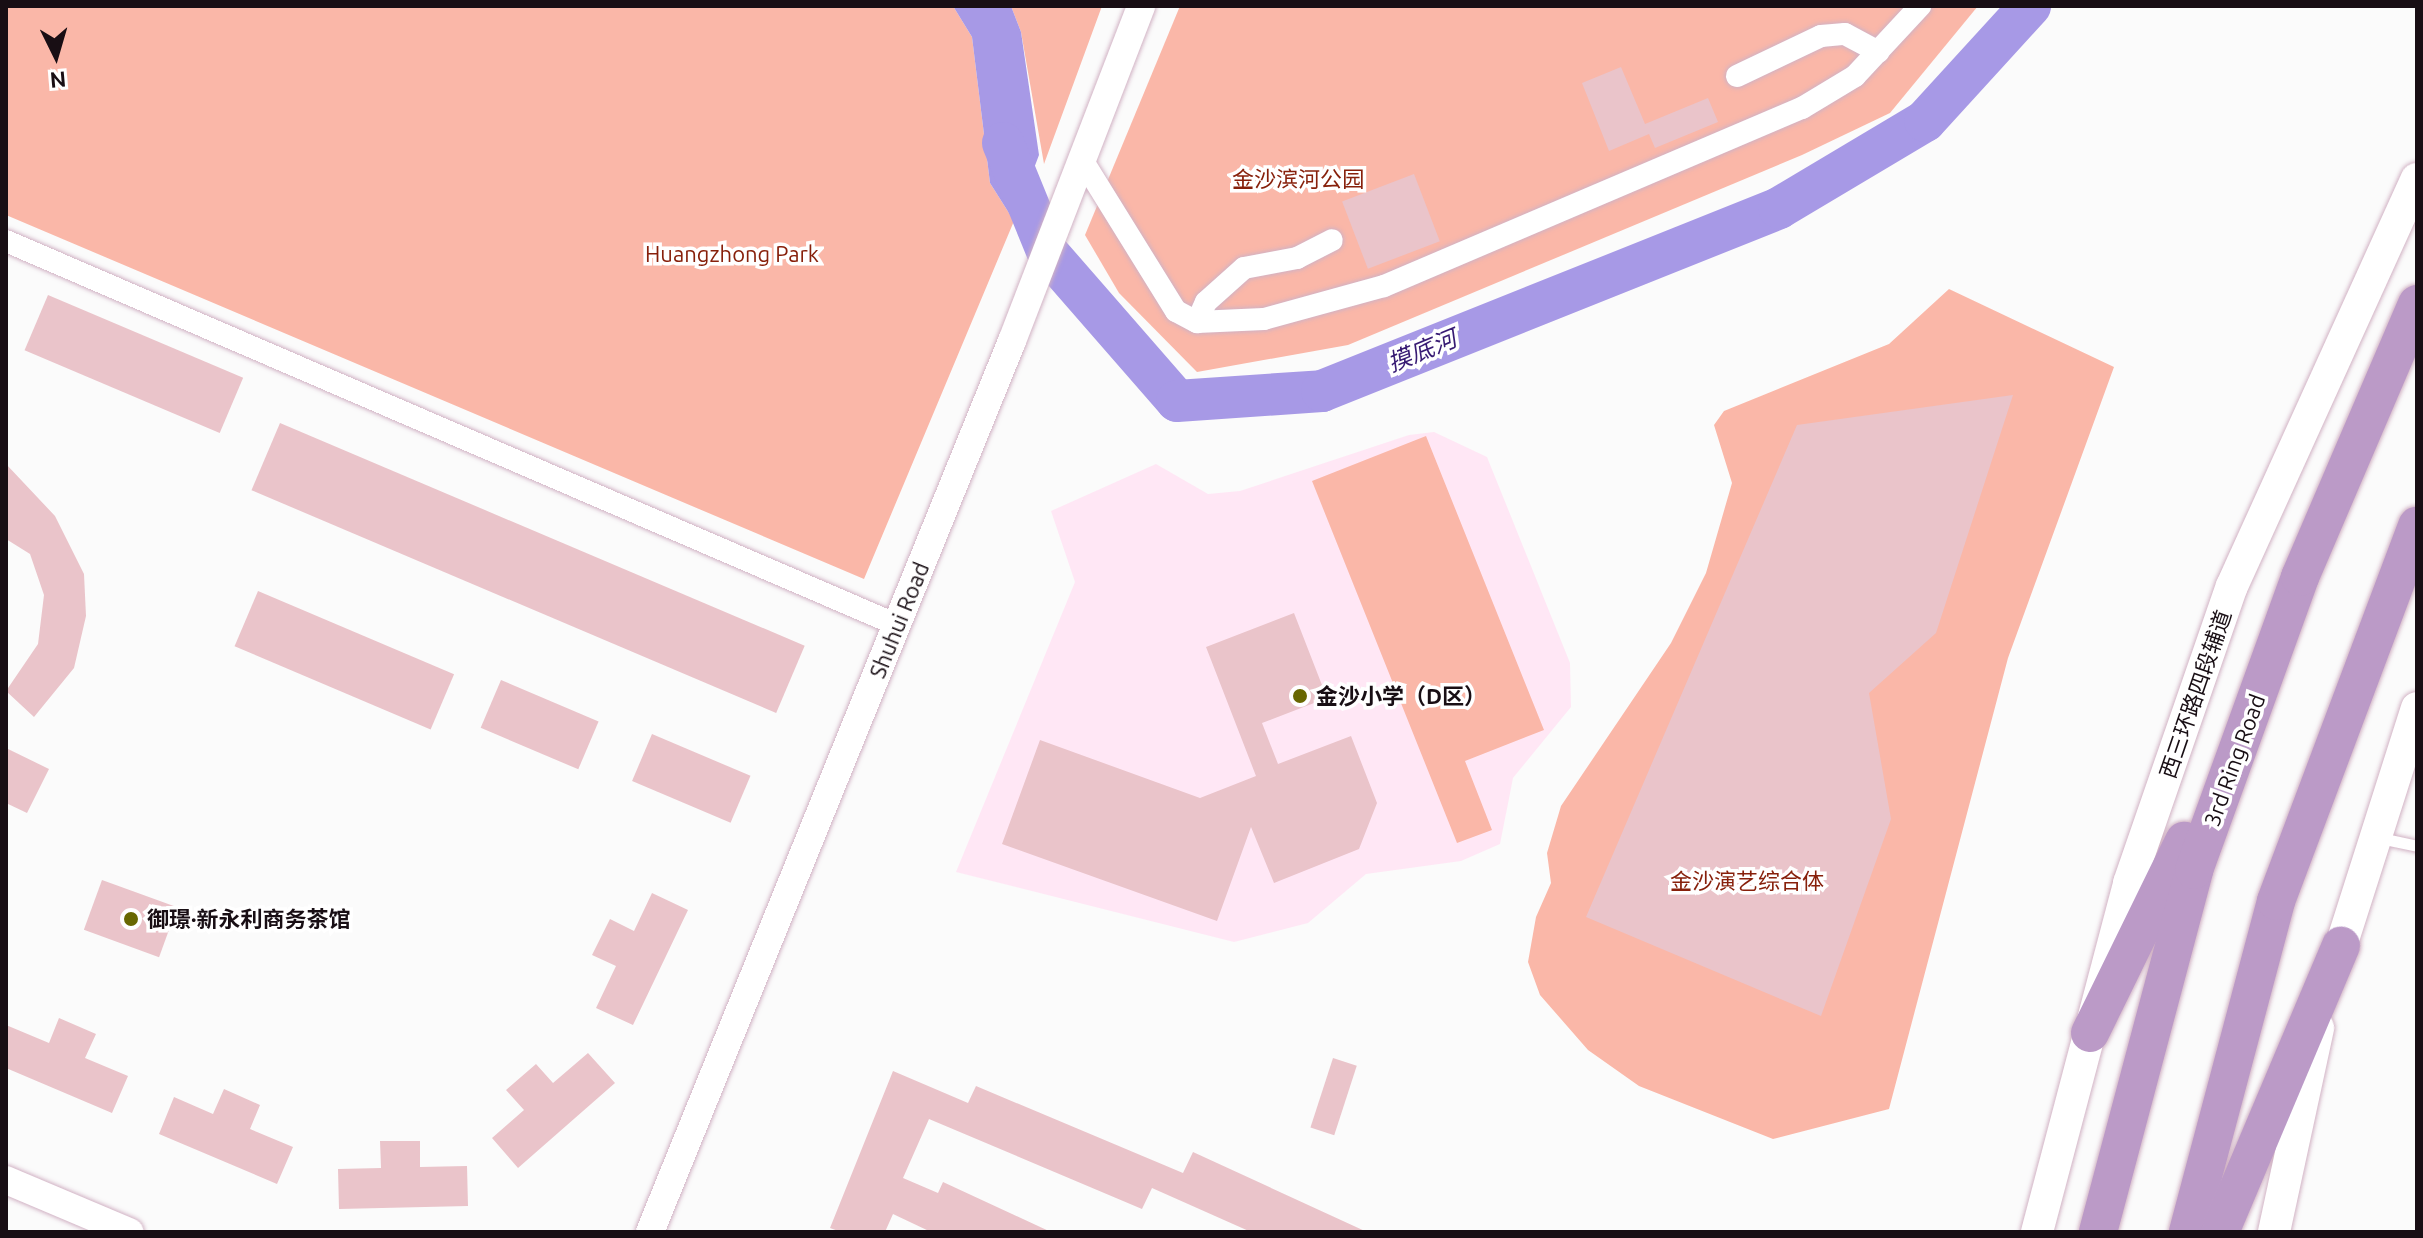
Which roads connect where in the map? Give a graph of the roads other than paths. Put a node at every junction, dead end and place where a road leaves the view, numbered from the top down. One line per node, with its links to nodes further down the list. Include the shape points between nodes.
1 (1141, 6): 5 (street, Shuhui Road)
2 (1920, 6): 3 (street)
3 (1879, 52): 4 (street, via 1845,34 1821,36); 10 (street, via 1802,108 1384,286 1264,319)
4 (1737, 76)
5 (1081, 158): 10 (street, via 1176,311); 12 (street, Shuhui Road)
6 (2417, 179): 18 (main road, 西三环路四段辅道, via 2232,586 2129,883)
7 (1332, 240): 10 (street, via 1297,258 1244,268 1206,302)
8 (6, 241): 12 (street)
9 (2417, 304): 13 (highway, 3rd Ring Road)
10 (1197, 322)
11 (2417, 526): 24 (highway, via 2276,901)
12 (897, 625): 21 (street, Shuhui Road)
13 (2260, 688): 18 (highway); 23 (highway, 3rd Ring Road, via 2194,870)
14 (2417, 708): 15 (main road)
15 (2376, 837): 16 (lane); 17 (main road)
16 (2417, 846)
17 (2341, 946): 25 (highway); 26 (main road)
18 (2090, 1033): 22 (main road, 西三环路四段辅道)
19 (6, 1180): 20 (street)
20 (129, 1232)
21 (650, 1232)
22 (2037, 1232)
23 (2098, 1232)
24 (2188, 1232)
25 (2220, 1232)
26 (2274, 1232)

